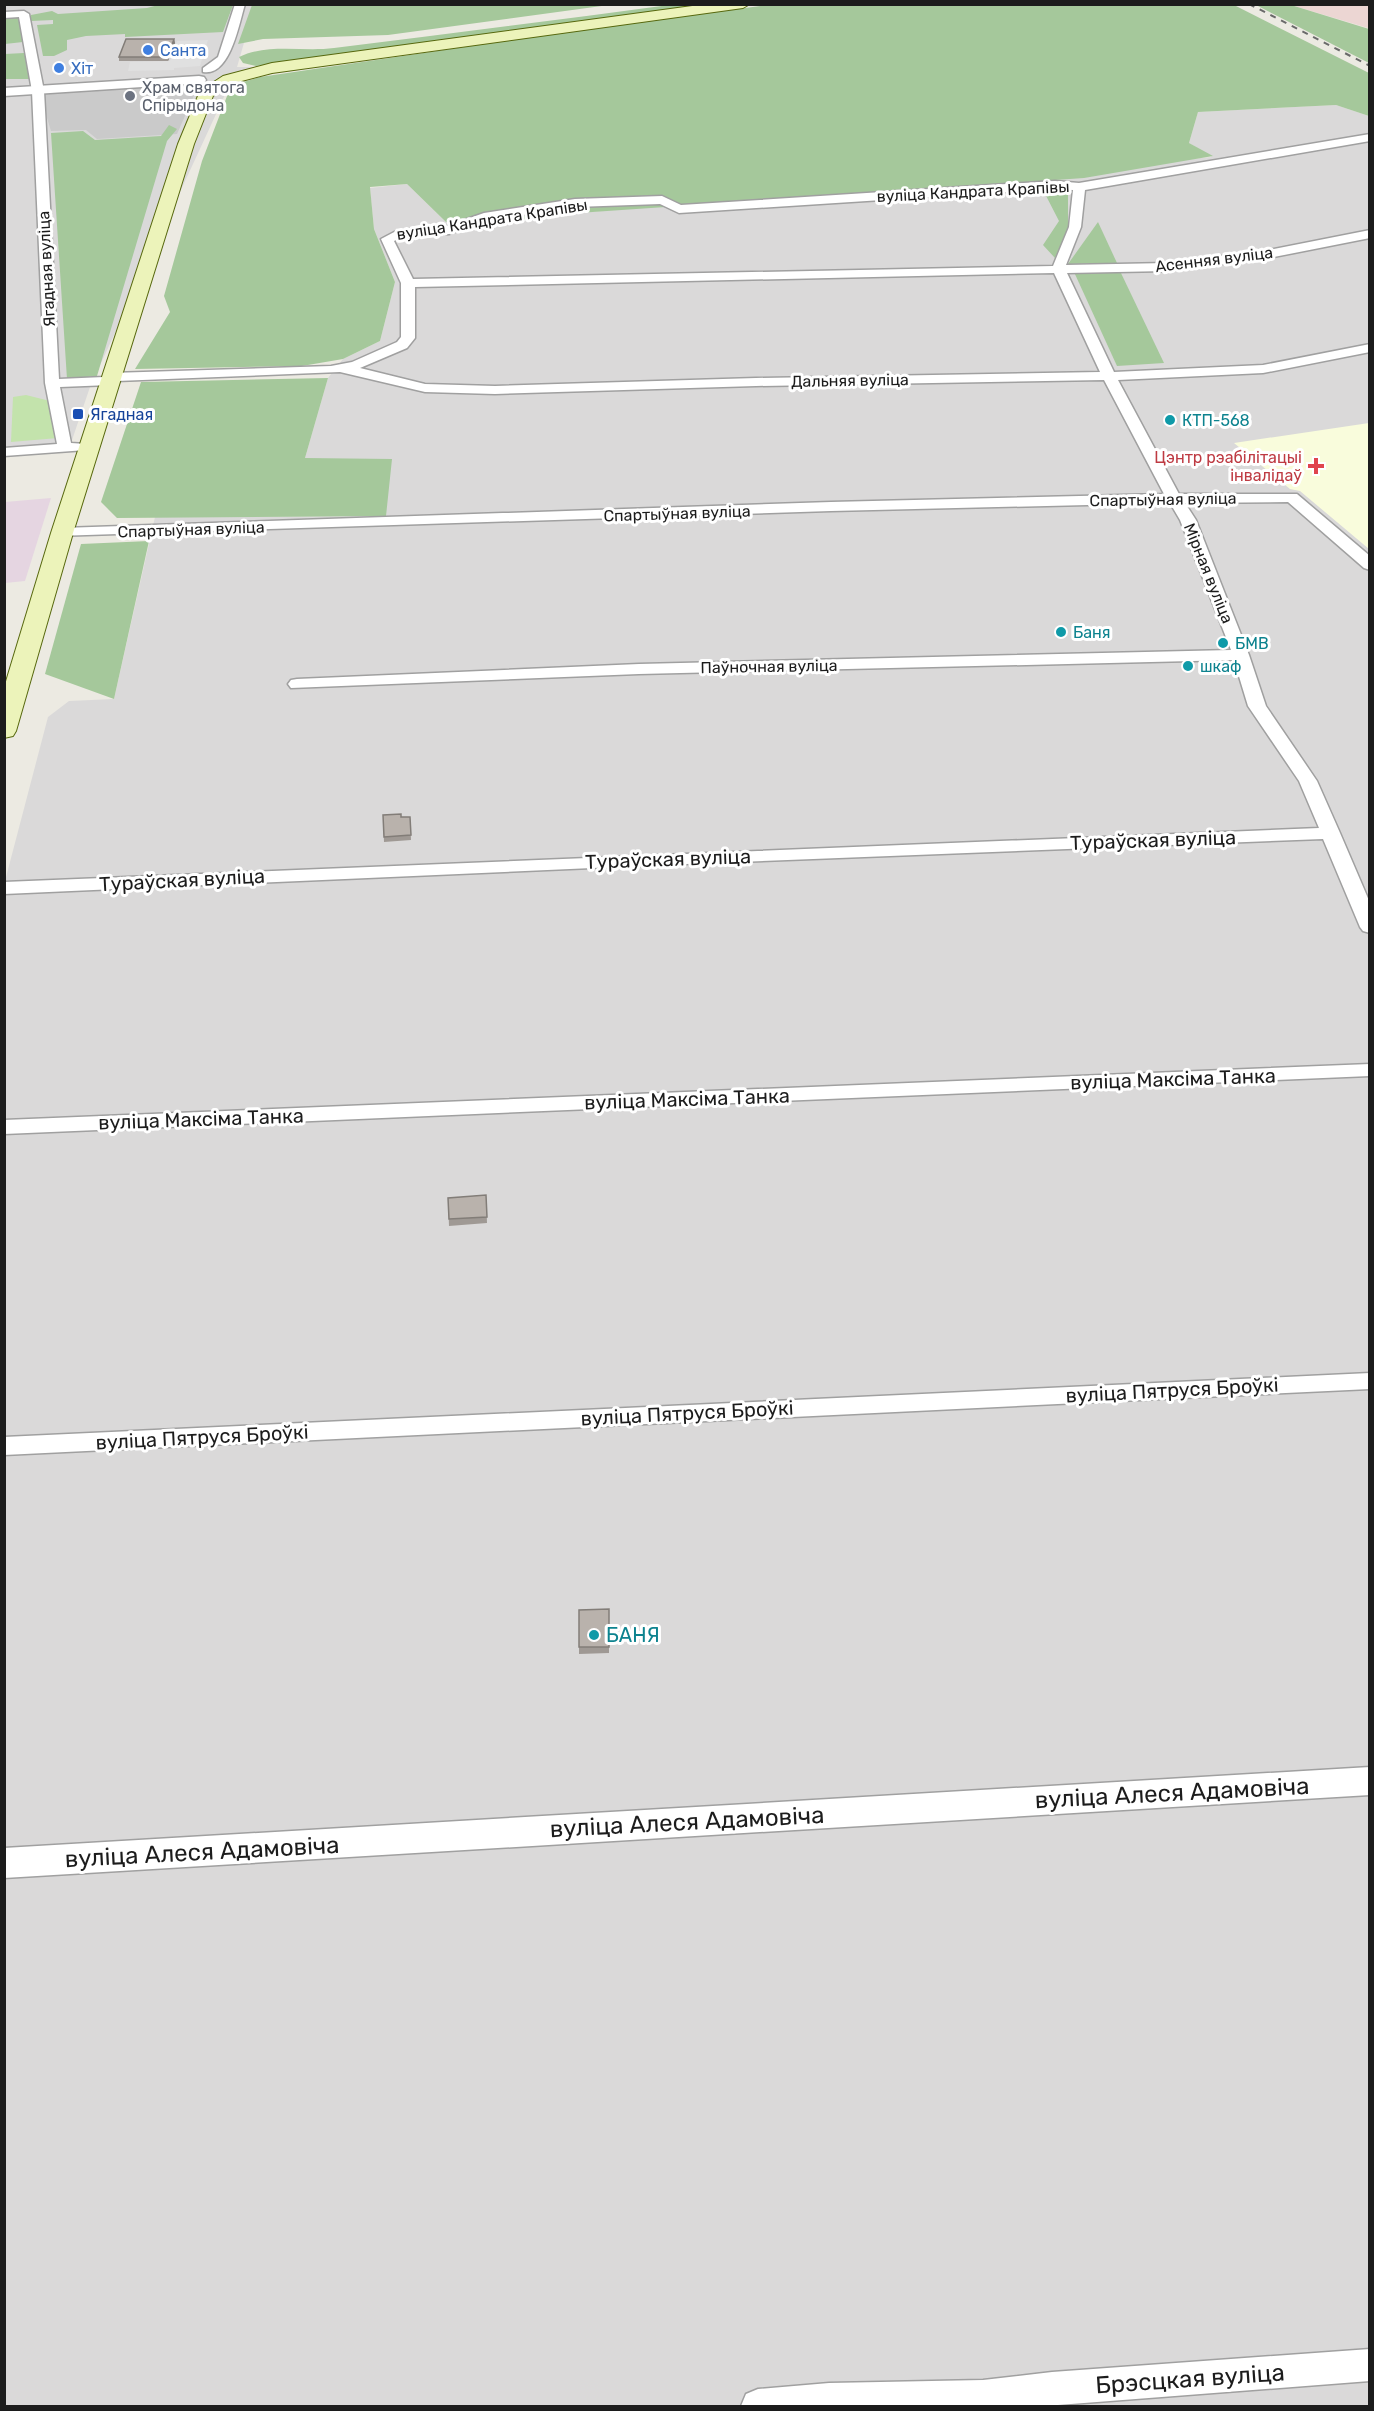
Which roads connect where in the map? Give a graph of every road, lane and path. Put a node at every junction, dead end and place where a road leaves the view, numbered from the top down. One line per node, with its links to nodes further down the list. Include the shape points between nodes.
1 (240, 4): 4 (street)
2 (743, 4): 4 (main road, via 272,68)
3 (4, 15): 7 (street, Ягадная вуліца, via 24,14)
4 (228, 69): 5 (main road); 5 (main road, via 215,86)
5 (202, 81): 6 (street); 6 (street); 17 (main road, via 186,144)
6 (104, 84): 7 (street)
7 (37, 88): 8 (street); 18 (street, Ягадная вуліца)
8 (4, 91)
9 (1370, 137): 10 (street)
10 (1079, 187): 12 (street, via 1075,227); 13 (street, вуліца Кандрата Крапівы, via 1055,185 679,210 662,200 575,203 484,217 449,230 390,236 387,239)
11 (1370, 234): 12 (street, Асенняя вуліца, via 1191,265)
12 (1058, 268): 13 (street); 16 (street, Мірная вуліца)
13 (408, 283): 15 (street, via 408,338 402,345 356,365)
14 (1370, 348): 16 (street, Дальняя вуліца, via 1263,369)
15 (331, 370): 16 (street, Дальняя вуліца, via 365,373 425,388 467,391); 17 (street)
16 (1109, 376): 22 (street, Мірная вуліца)
17 (110, 379): 18 (street); 19 (main road)
18 (52, 383): 20 (street, Ягадная вуліца)
19 (90, 446): 20 (street); 23 (main road)
20 (65, 448): 21 (street)
21 (4, 452)
22 (1174, 498): 23 (street, Спартыўная вуліца); 24 (street, Спартыўная вуліца, via 1292,497); 25 (street, Мірная вуліца, via 1188,520)
23 (62, 533): 27 (main road)
24 (1370, 565)
25 (1241, 655): 26 (street, Паўночная вуліца, via 639,669); 28 (street, Мірная вуліца, via 1257,706 1308,781)
26 (297, 684)
27 (4, 731)
28 (1331, 833): 29 (street, Тураўская вуліца); 30 (street, Мірная вуліца)
29 (4, 888)
30 (1370, 927)
31 (1370, 1070): 32 (street, вуліца Максіма Танка)
32 (4, 1127)
33 (1370, 1381): 34 (street, вуліца Пятруся Броўкі)
34 (4, 1446)
35 (1370, 1781): 36 (street, вуліца Алеся Адамовіча)
36 (4, 1863)
37 (1370, 2365): 38 (street, Брэсцкая вуліца, via 983,2397 829,2400)
38 (758, 2406)

